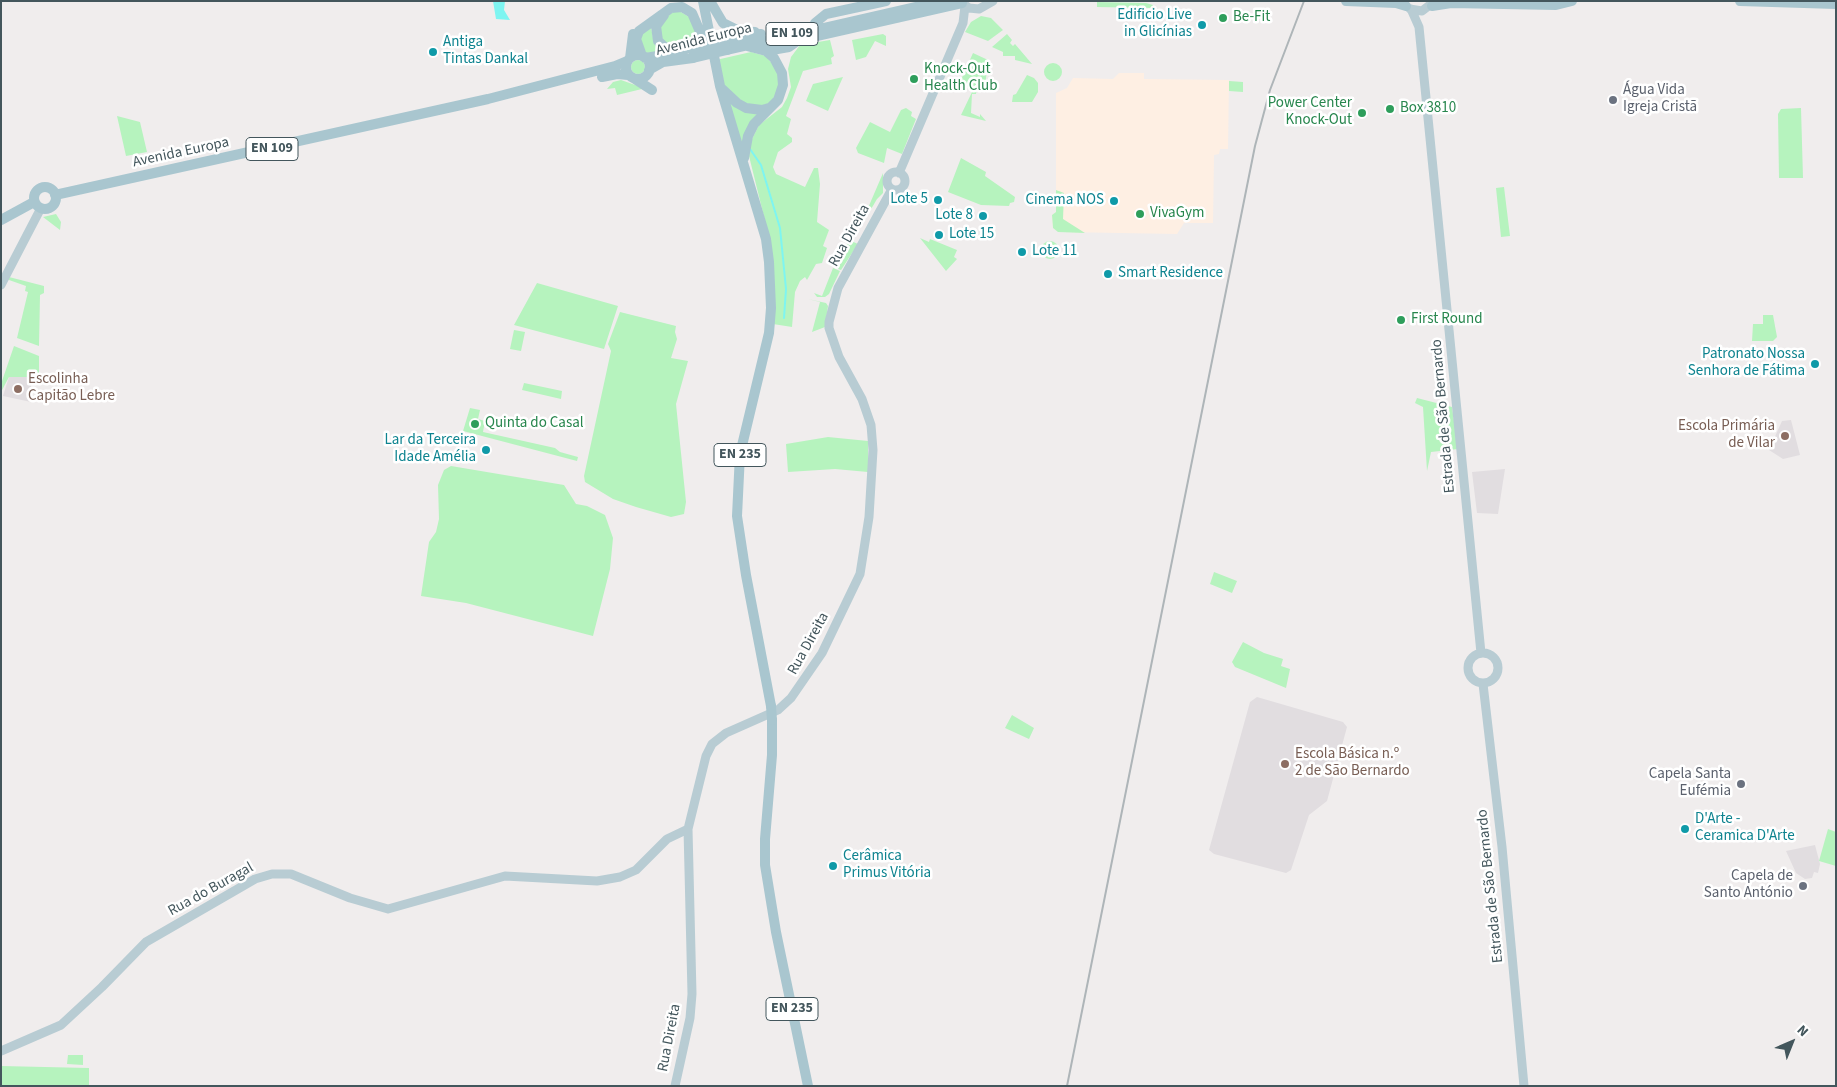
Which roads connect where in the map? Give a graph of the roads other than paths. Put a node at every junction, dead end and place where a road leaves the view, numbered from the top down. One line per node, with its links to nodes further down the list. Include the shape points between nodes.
1 (678, 1): 31 (main road, via 640,24 631,40)
2 (696, 1): 24 (main road, EN 235)
3 (703, 1): 35 (main road, EN 235)
4 (710, 1): 22 (main road, via 715,13 731,28)
5 (886, 1): 18 (main road, via 826,14)
6 (911, 1): 18 (main road, Avenida Europa / EN 109)
7 (942, 1): 20 (main road, Avenida Europa / EN 109)
8 (993, 1): 16 (main road)
9 (1346, 1): 15 (main road)
10 (1572, 1): 14 (main road, via 1556,5)
11 (1740, 1): 13 (main road)
12 (962, 3): 16 (main road); 19 (main road); 23 (main road)
13 (1836, 4)
14 (1432, 5): 15 (main road, via 1422,11); 21 (main road)
15 (1407, 6): 21 (main road, Estrada de São Bernardo)
16 (979, 9): 19 (main road)
17 (668, 10): 24 (main road, via 682,8 692,13); 29 (main road, via 656,26 658,41 668,50); 30 (main road, via 648,22 637,35 636,43)
18 (815, 23): 22 (main road, Avenida Europa / EN 109)
19 (963, 23): 38 (main road, Rua Direita)
20 (839, 24): 23 (main road); 26 (main road, Avenida Europa / EN 109)
21 (1419, 28): 46 (main road, Estrada de São Bernardo)
22 (766, 33): 25 (main road, Avenida Europa / EN 109)
23 (800, 40): 27 (main road)
24 (704, 41): 43 (main road, EN 235, via 730,142)
25 (726, 46): 26 (main road, Avenida Europa / EN 109); 29 (main road, Avenida Europa / EN 109, bridge)
26 (745, 46): 28 (main road)
27 (789, 47): 28 (main road); 33 (main road)
28 (766, 51): 33 (main road, via 776,60)
29 (689, 53): 30 (main road, Avenida Europa / EN 109); 32 (main road, Avenida Europa / EN 109, via 663,62)
30 (644, 57): 31 (main road, Avenida Europa / EN 109, via 636,55); 32 (main road, Avenida Europa, via 649,64)
31 (628, 60): 34 (main road, via 626,67); 36 (main road, Avenida Europa / EN 109)
32 (649, 72): 34 (main road, Avenida Europa / EN 109, via 644,78); 34 (main road, via 652,90)
33 (782, 73): 37 (main road, via 781,94)
34 (631, 77): 36 (main road, Avenida Europa / EN 109, via 613,74)
35 (720, 86): 37 (main road, via 746,108); 39 (main road, EN 235)
36 (488, 99): 41 (main road, Avenida Europa / EN 109)
37 (769, 108): 39 (main road, via 754,124 744,146)
38 (899, 173): 40 (main road, Rua Direita, via 888,177 887,182); 40 (main road, Rua Direita, via 905,179 904,185 900,189)
39 (747, 174): 43 (main road, EN 235)
40 (892, 189): 48 (main road, Rua Direita, via 838,288 829,322 839,357 862,399 871,425 873,450 860,574 822,653 791,698 778,710 740,724 712,744 701,773)
41 (55, 196): 42 (main road, Avenida Europa / EN 109, via 51,207); 42 (main road, Avenida Europa / EN 109, via 51,189 41,188 36,192)
42 (38, 205): 44 (main road, Avenida Europa / EN 109); 45 (main road)
43 (756, 206): 51 (main road, EN 235, bridge, via 769,262 771,308 769,333 740,454 737,516 771,706 772,755 765,866)
44 (1, 220)
45 (1, 286)
46 (1481, 653): 47 (main road, via 1473,657 1468,668 1473,680); 47 (main road, via 1493,657 1498,669 1492,681)
47 (1483, 684): 52 (main road, Estrada de São Bernardo)
48 (688, 829): 49 (main road, Rua do Buragal, via 667,839 636,870 620,877 597,881 505,876 388,909 291,874 264,876 146,942 61,1025); 50 (main road, Rua Direita, via 692,994)
49 (1, 1051)
50 (675, 1086)
51 (808, 1086)
52 (1524, 1086)

